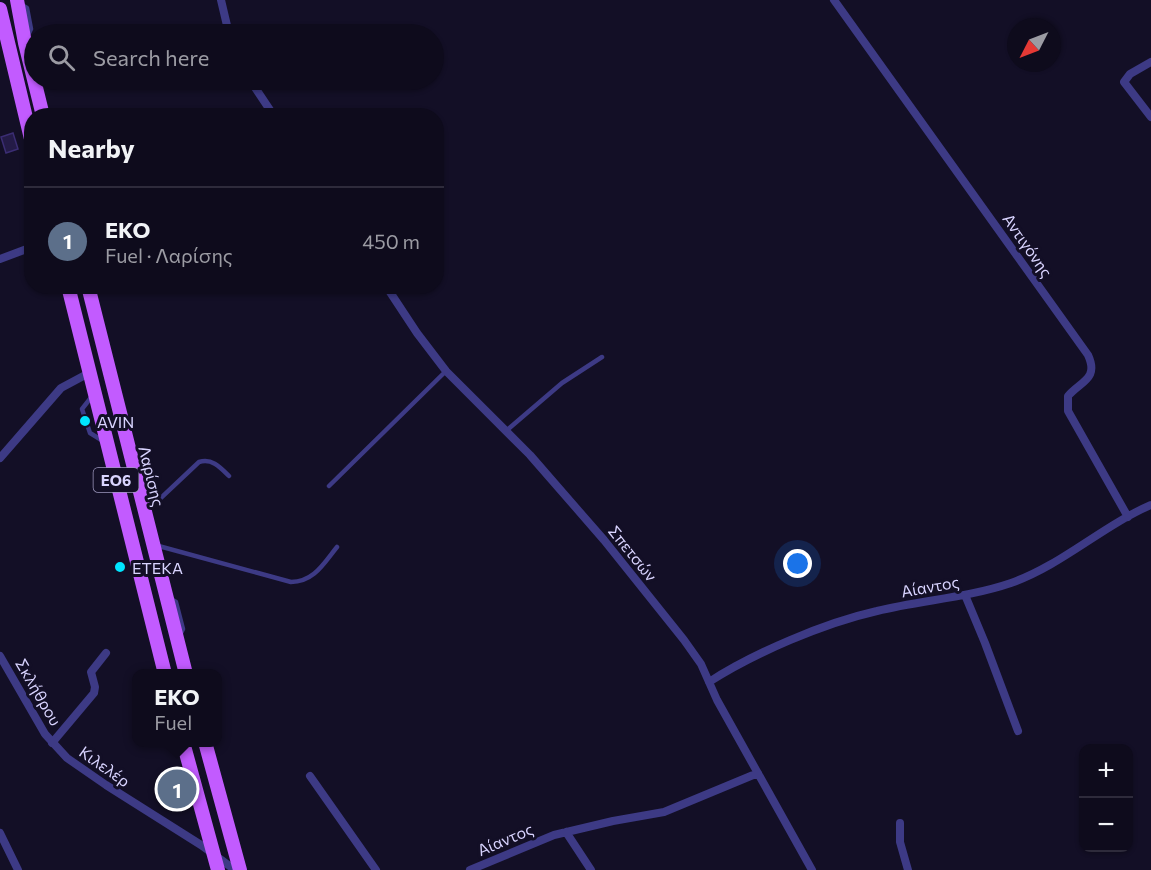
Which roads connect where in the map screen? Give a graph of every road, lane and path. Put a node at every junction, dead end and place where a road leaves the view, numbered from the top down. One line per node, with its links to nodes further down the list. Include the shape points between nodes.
1 (17, 0): 6 (main road)
2 (220, 0): 5 (street)
3 (834, 0): 28 (street, Αντιγόνης, via 1088,355 1091,373 1068,396 1068,411)
4 (1, 14): 12 (main road)
5 (226, 24)
6 (24, 38)
7 (1151, 62): 13 (street, via 1124,80)
8 (37, 90): 10 (main road)
9 (256, 90): 11 (street)
10 (41, 108)
11 (268, 108)
12 (24, 110)
13 (1151, 117)
14 (24, 250): 15 (street)
15 (0, 259)
16 (70, 294): 21 (main road, ΕΟ6)
17 (89, 294): 27 (main road, Λαρίσης / ΕΟ6)
18 (391, 294): 20 (street, Σπετσών)
19 (602, 357): 22 (lane, via 562,383)
20 (446, 371): 22 (street, Σπετσών); 25 (lane)
21 (89, 373): 23 (street, via 61,388); 34 (main road, ΕΟ6, via 127,540)
22 (506, 431): 36 (street, Σπετσών, via 676,628)
23 (0, 458)
24 (229, 476): 27 (lane, via 212,462 199,462)
25 (329, 486)
26 (1151, 506): 28 (street, Αίαντος)
27 (144, 514): 29 (main road, Λαρίσης / ΕΟ6)
28 (1128, 517): 31 (street, Αίαντος, via 1024,578)
29 (152, 544): 30 (lane, via 291,582 311,577); 35 (main road, Λαρίσης / ΕΟ6)
30 (337, 547)
31 (965, 596): 36 (street, Αίαντος, via 845,619); 37 (street)
32 (106, 654): 38 (street, via 91,672 94,693)
33 (0, 656): 38 (street, Σκλήθρου)
34 (164, 669)
35 (185, 669)
36 (709, 682): 41 (street, Σπετσών)
37 (1018, 731)
38 (52, 743): 46 (street, Κιλελέρ, via 75,764)
39 (184, 747): 46 (main road)
40 (206, 747): 50 (main road)
41 (758, 773): 44 (street, Αίαντος, via 664,812); 54 (street, Σπετσών)
42 (310, 776): 51 (street)
43 (900, 823): 55 (street, via 900,842)
44 (566, 832): 52 (street, Αίαντος); 53 (street)
45 (0, 833): 47 (street)
46 (214, 855): 48 (main road); 49 (street, Κιλελέρ)
47 (18, 870)
48 (218, 870)
49 (235, 870)
50 (240, 870)
51 (376, 870)
52 (470, 870)
53 (591, 870)
54 (812, 870)
55 (908, 870)

